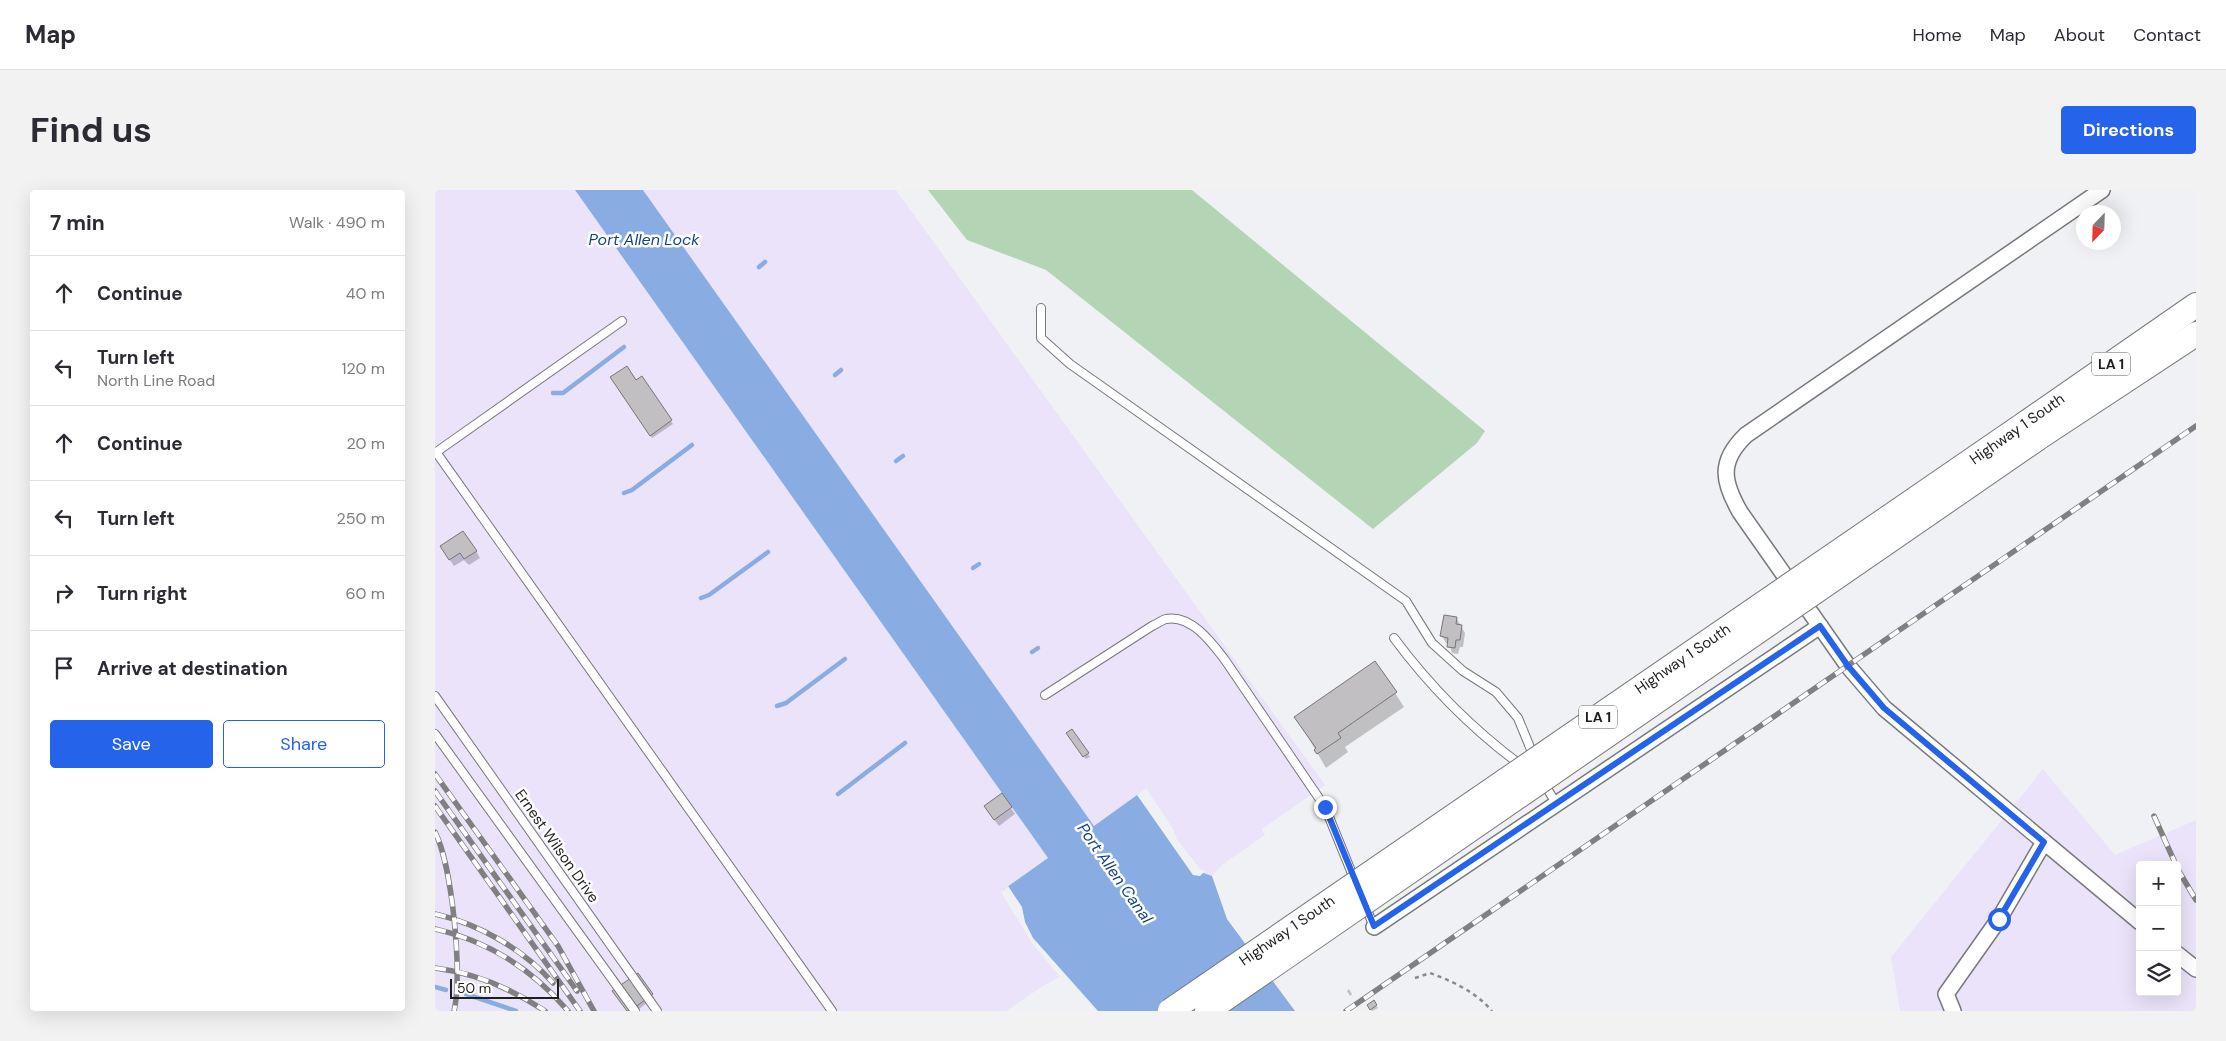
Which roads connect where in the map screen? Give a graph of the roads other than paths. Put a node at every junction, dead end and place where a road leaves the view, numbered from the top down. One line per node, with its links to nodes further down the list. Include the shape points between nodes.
1 (2102, 190): 8 (street, via 1737,444 1727,464 1729,492)
2 (2196, 305): 6 (highway, Highway 1 South / LA 1)
3 (1041, 308): 13 (lane, via 1041,338 1070,364 1406,602 1432,643 1463,671 1496,692 1518,718)
4 (622, 321): 7 (lane)
5 (2196, 334): 6 (highway)
6 (2032, 430): 23 (highway, Highway 1 South / LA 1, bridge); 24 (highway, bridge)
7 (436, 453): 22 (lane)
8 (1820, 626): 14 (street); 15 (street, via 1848,666 1884,708)
9 (1394, 638): 13 (lane, via 1439,693 1485,738)
10 (1045, 695): 16 (lane, via 1152,626 1168,619 1189,622 1209,639 1225,660 1325,807)
11 (435, 696): 21 (lane, Ernest Wilson Drive)
12 (435, 734): 20 (lane)
13 (1542, 780): 14 (lane)
14 (1556, 804): 19 (street)
15 (2044, 842): 18 (street); 25 (street, via 1999,919 1946,994)
16 (1359, 890)
17 (1363, 899): 19 (lane)
18 (2136, 919)
19 (1374, 926)
20 (635, 1011)
21 (657, 1011)
22 (832, 1011)
23 (1170, 1011)
24 (1207, 1011)
25 (1953, 1011)

